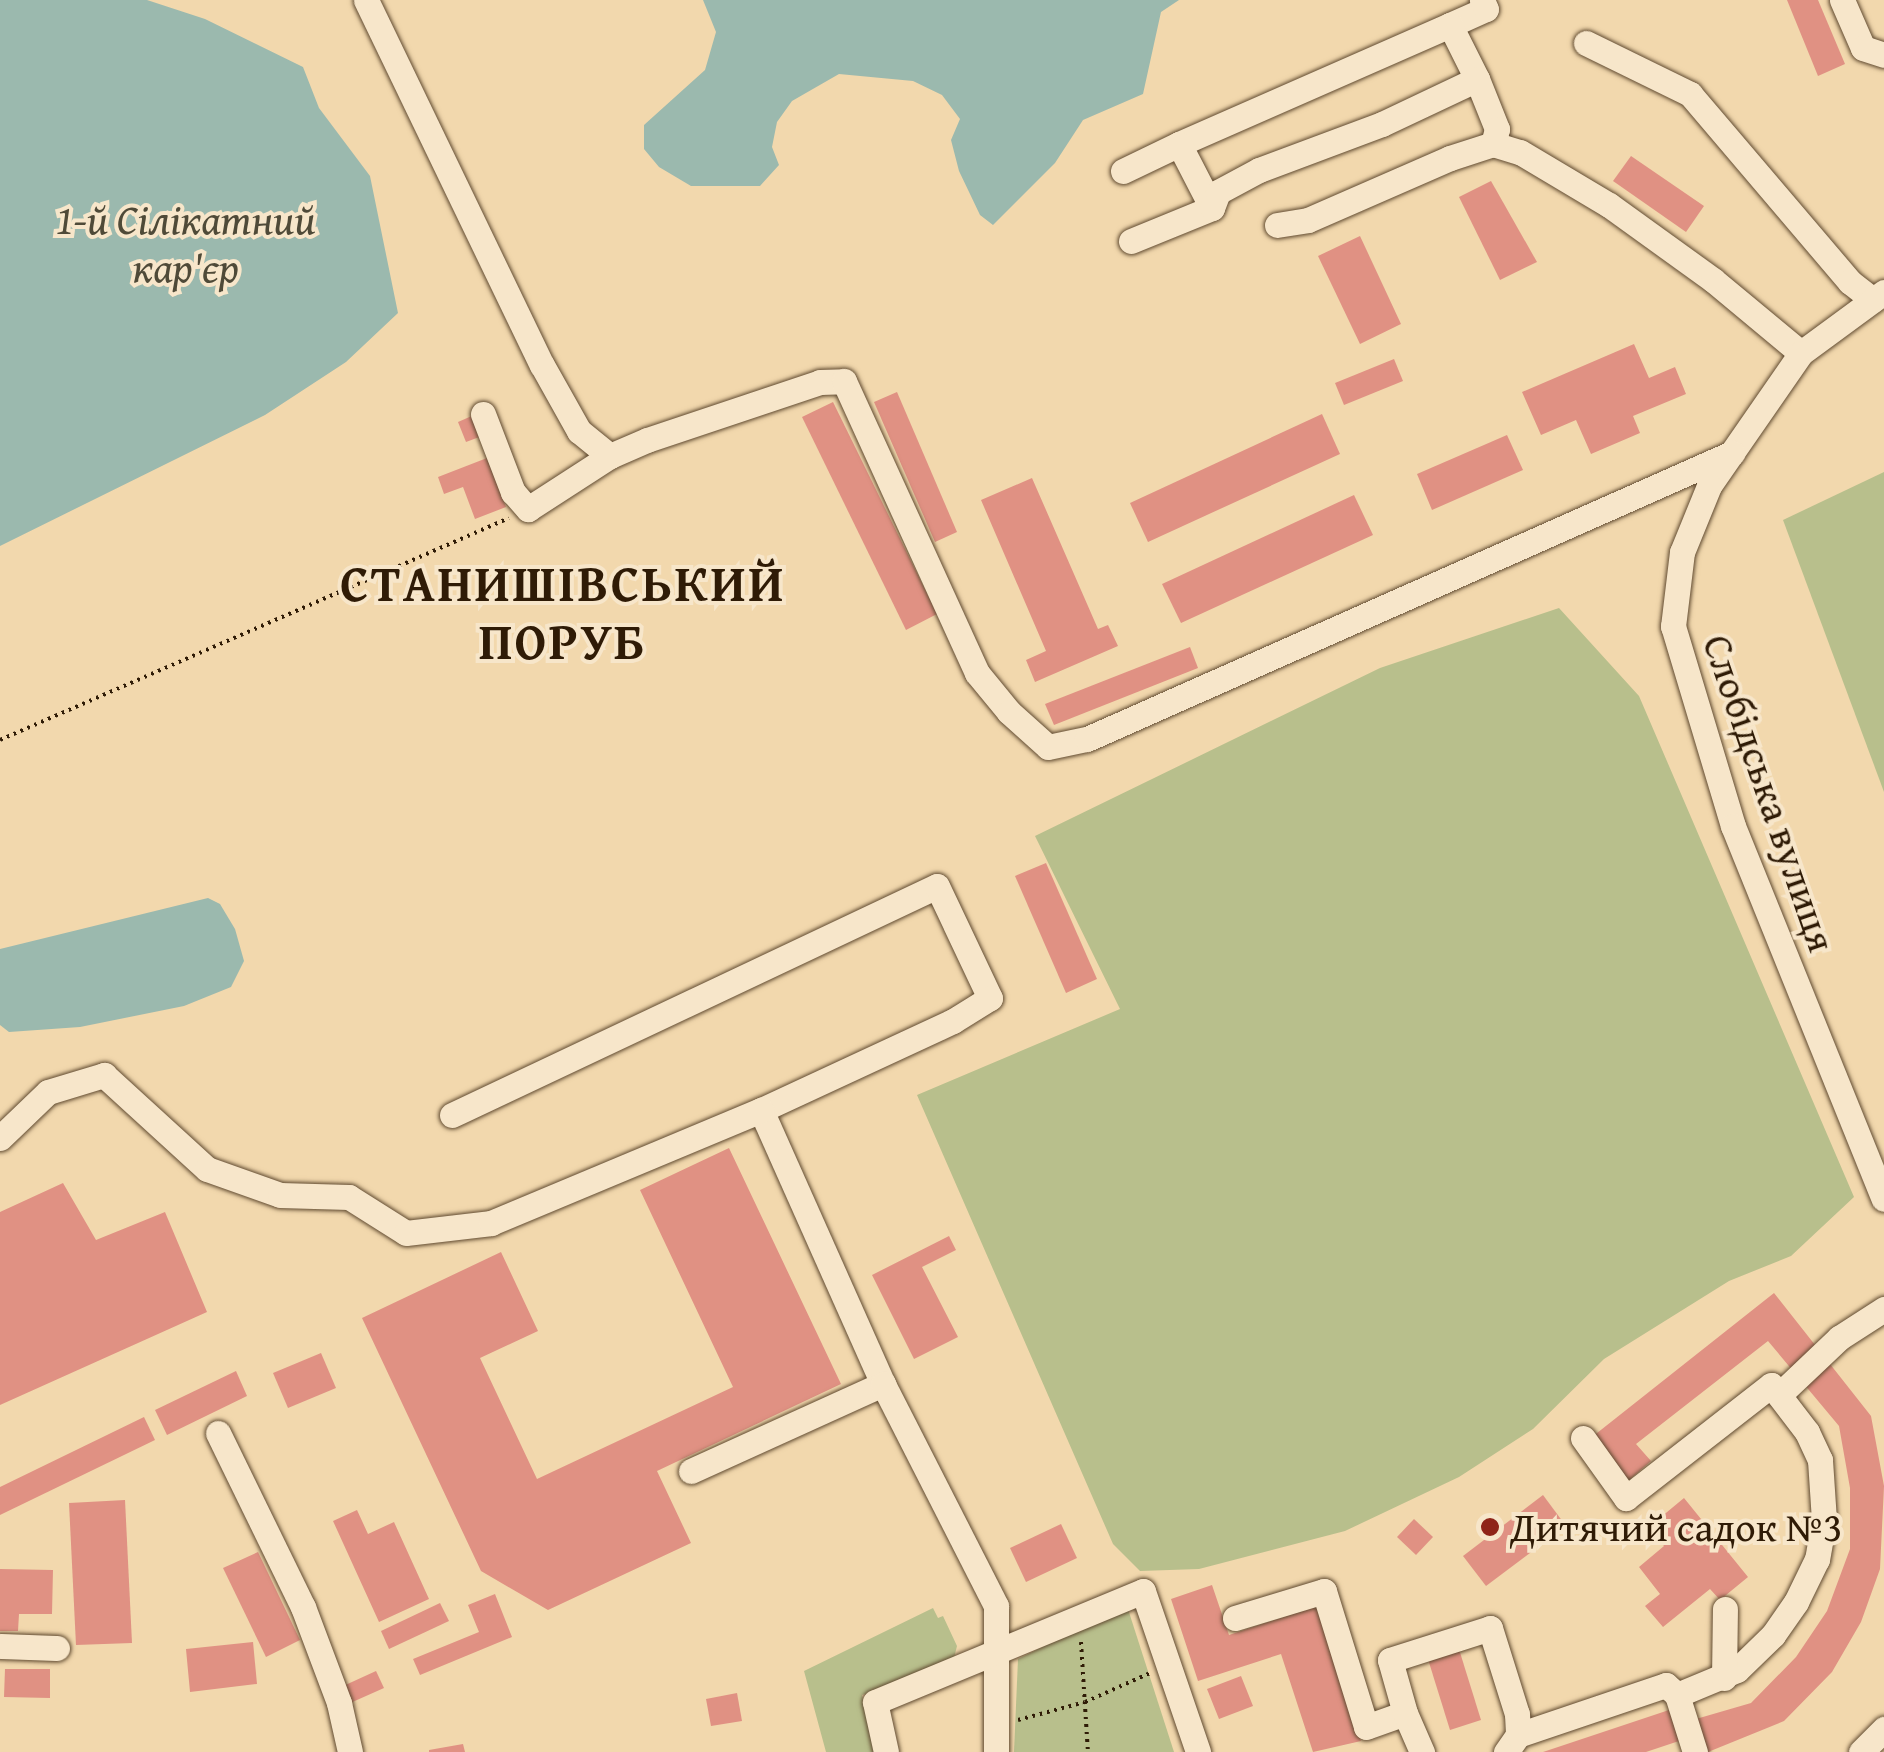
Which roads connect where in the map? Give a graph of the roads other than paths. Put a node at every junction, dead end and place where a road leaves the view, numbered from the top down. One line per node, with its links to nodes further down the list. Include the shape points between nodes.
1 (366, 0): 18 (street, via 542,364 578,431)
2 (1482, 0): 4 (street, via 1486,9)
3 (1842, 0): 6 (street, via 1863,48)
4 (1450, 24): 7 (street); 8 (street)
5 (1586, 44): 14 (street, via 1690,94 1850,282)
6 (1884, 54)
7 (1478, 79): 9 (street, via 1496,128); 11 (street, via 1259,170 1218,192)
8 (1180, 144): 10 (street); 11 (street)
9 (1493, 144): 12 (street, via 1308,220); 15 (street, via 1520,152 1609,206)
10 (1123, 171)
11 (1212, 208): 13 (street)
12 (1276, 225)
13 (1131, 241)
14 (1878, 296): 15 (street, Слобідська вулиця)
15 (1800, 353): 17 (street, Слобідська вулиця)
16 (483, 414): 18 (street, via 513,492 528,509)
17 (1732, 453): 18 (street, via 1087,739 1048,747 978,673 844,381 820,382); 22 (street, Слобідська вулиця, via 1682,552 1673,626 1734,826)
18 (610, 456)
19 (761, 1110): 20 (street, via 990,998 937,886); 21 (street, via 491,1223 406,1233 349,1197 280,1195 207,1169 104,1075 48,1092); 24 (street)
20 (452, 1115)
21 (0, 1138)
22 (1884, 1199)
23 (1884, 1309): 25 (street, via 1840,1338)
24 (883, 1384): 28 (street); 33 (street, via 996,1606)
25 (1779, 1395): 27 (street, via 1771,1385 1626,1498); 34 (street, via 1820,1460 1824,1520 1817,1559 1773,1635)
26 (218, 1434): 40 (street, via 303,1608)
27 (1583, 1438)
28 (691, 1471)
29 (1724, 1609): 34 (street)
30 (1235, 1618): 36 (street, via 1324,1591 1366,1727)
31 (0, 1646): 32 (street)
32 (57, 1648)
33 (995, 1654): 38 (street); 41 (street, via 874,1702); 42 (street, via 1143,1591)
34 (1724, 1678): 35 (street)
35 (1677, 1696): 39 (street, via 1666,1685); 44 (street)
36 (1405, 1713): 39 (street, via 1390,1660 1490,1628 1517,1714); 43 (street)
37 (1884, 1729): 45 (street)
38 (996, 1739)
39 (1510, 1748)
40 (350, 1752)
41 (886, 1752)
42 (1198, 1752)
43 (1422, 1752)
44 (1695, 1752)
45 (1861, 1752)

